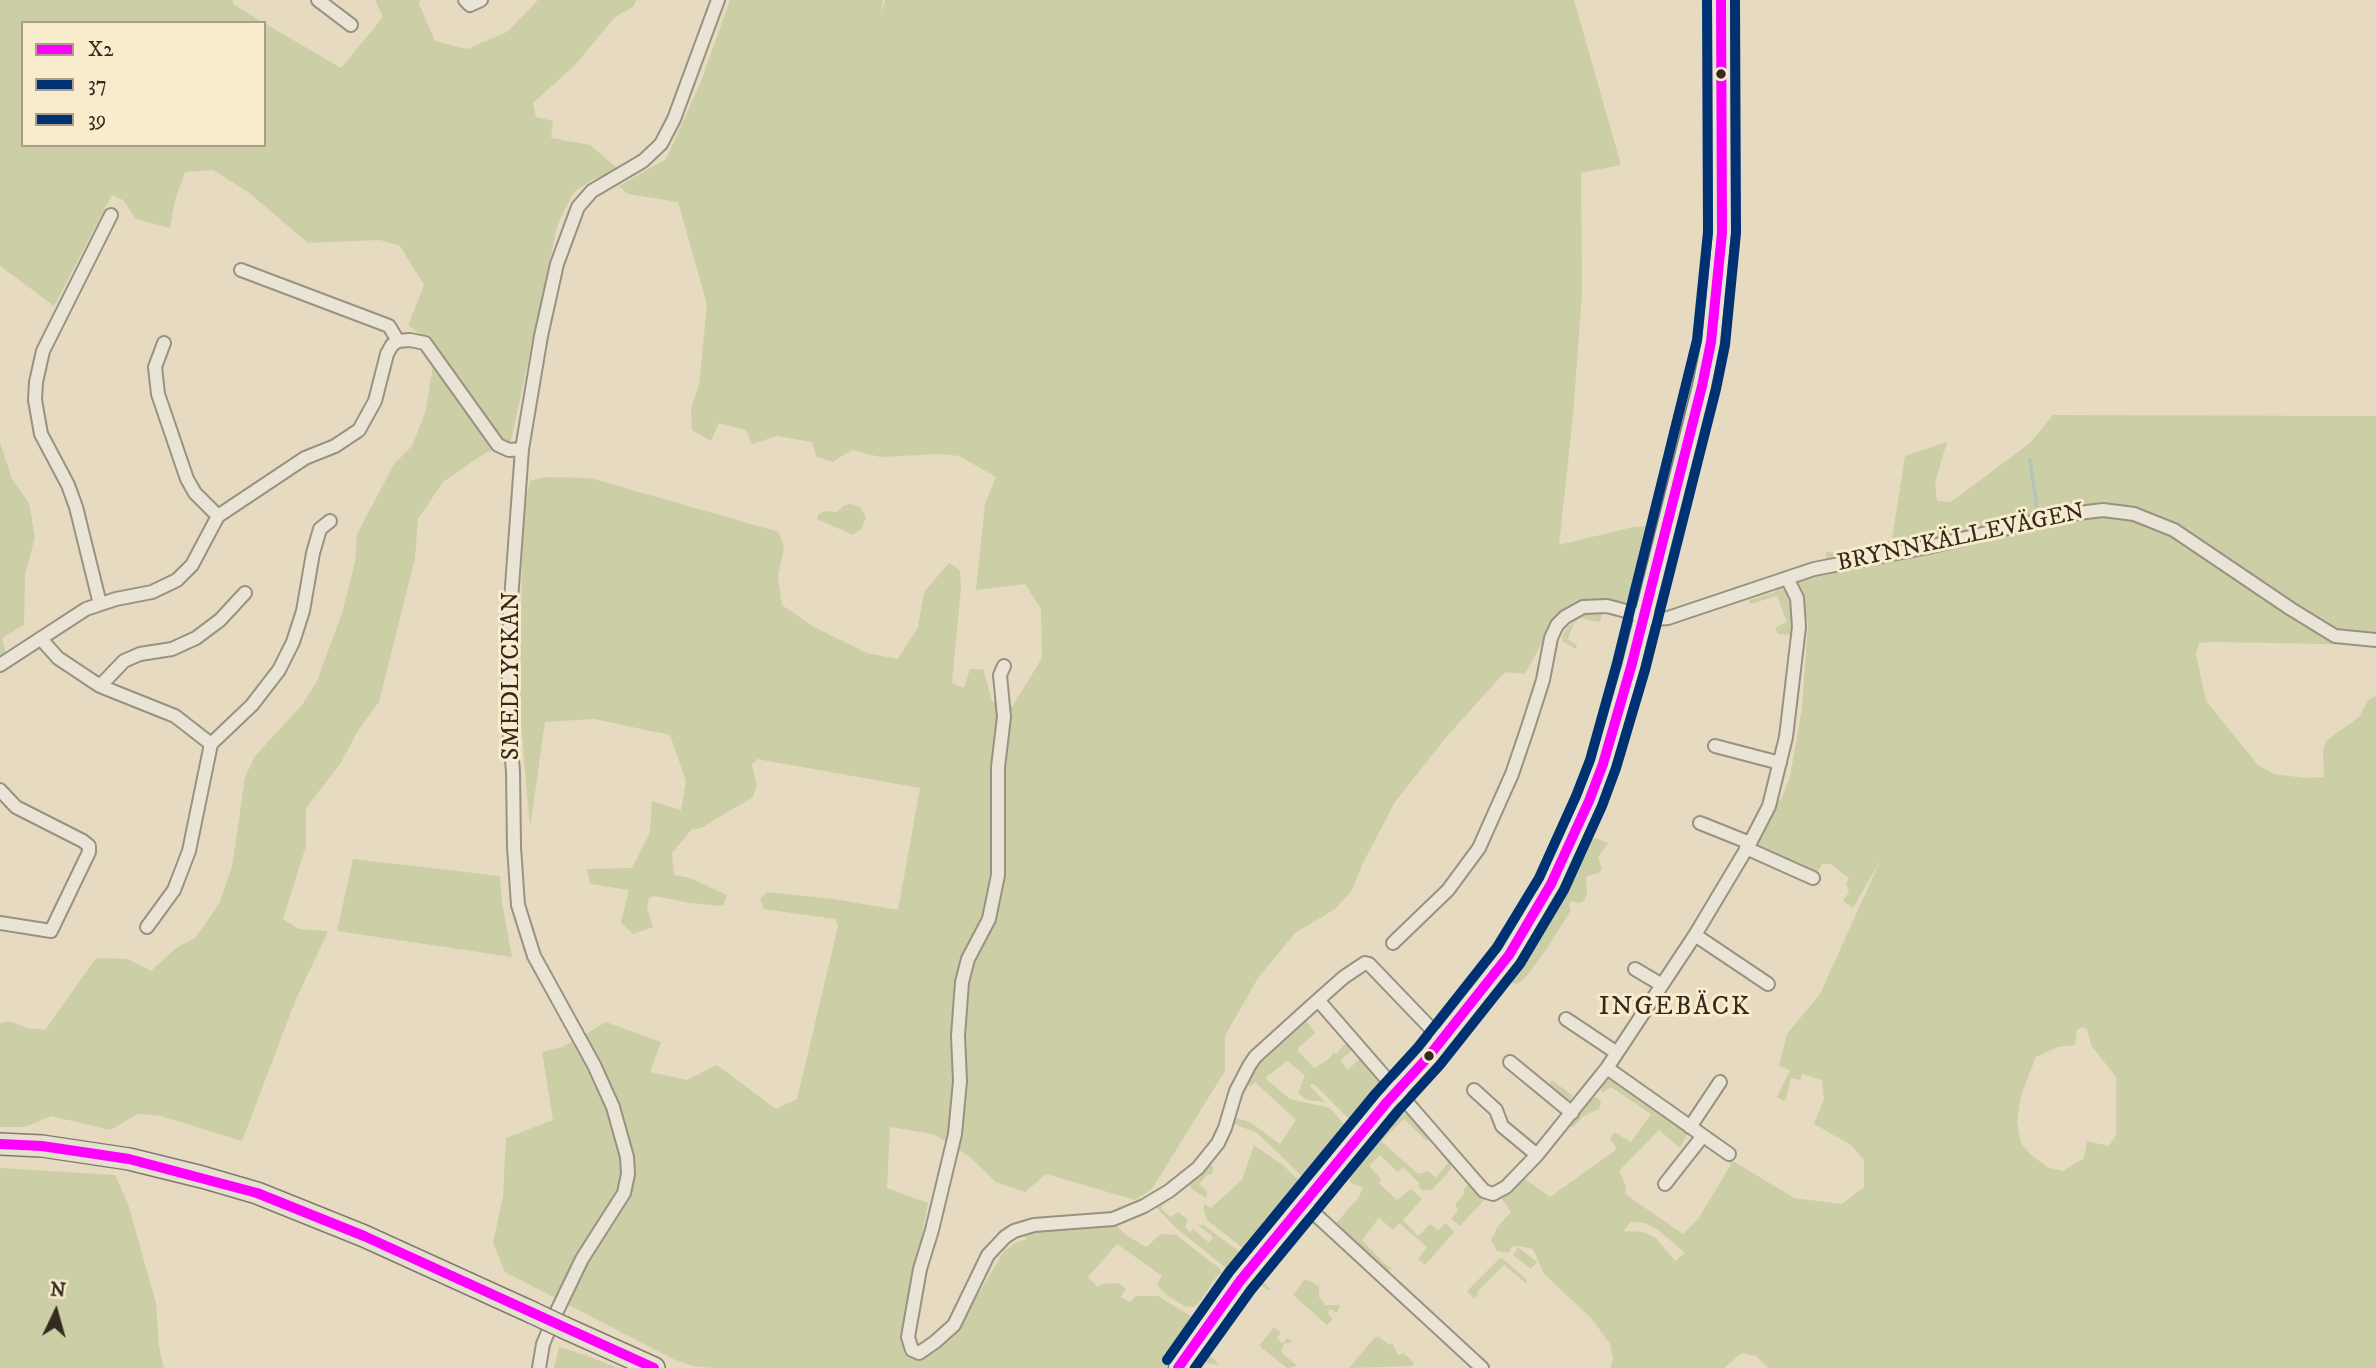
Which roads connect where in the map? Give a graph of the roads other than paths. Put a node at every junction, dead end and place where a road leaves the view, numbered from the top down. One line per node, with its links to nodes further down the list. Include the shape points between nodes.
1 (318, 0): 6 (street)
2 (465, 0): 3 (street, via 470,5)
3 (481, 0)
4 (718, 0): 11 (street, SMEDLYCKAN, via 661,144 643,161 592,191 578,207 557,264)
5 (1721, 0): 17 (main road, via 1722,233 1716,307 1703,382)
6 (351, 25)
7 (111, 215): 16 (street, via 43,351 35,400 41,434 76,507)
8 (241, 270): 9 (street, via 389,326)
9 (398, 341): 11 (street, via 425,343 498,445); 12 (street, via 387,354 375,401 359,430 305,458)
10 (164, 343): 12 (street, via 155,367 158,396 187,479)
11 (522, 449): 55 (street, SMEDLYCKAN, via 508,715 518,905 534,956 613,1107 628,1174 624,1193 582,1259 556,1313)
12 (218, 516): 16 (street, via 191,565 177,580 152,592)
13 (330, 521): 23 (street, via 320,529 303,611 281,666 252,705)
14 (1787, 578): 17 (street, BRYNNKÄLLEVÄGEN, via 1669,618); 19 (street, BRYNNKÄLLEVÄGEN, via 2062,515 2118,511 2174,530 2335,636); 25 (street, via 1797,598 1800,627)
15 (245, 593): 22 (street, via 194,640 125,661)
16 (100, 604): 18 (street)
17 (1645, 616): 33 (street, BRYNNKÄLLEVÄGEN, via 1595,605 1574,610 1557,625 1529,727 1479,848 1448,890); 39 (main road, via 1603,764 1551,884 1509,955)
18 (41, 639): 20 (street); 22 (street, via 58,658)
19 (2376, 640)
20 (0, 664)
21 (1004, 666): 37 (street, via 1000,676 1004,717 998,767 998,875 989,919 968,959 962,982 955,1134 920,1269 909,1345 916,1352 924,1350 954,1325 988,1255 1004,1237 1034,1225 1113,1219 1152,1201 1198,1168 1218,1143 1236,1091 1255,1057)
22 (100, 687): 23 (street, via 175,716)
23 (211, 744): 31 (street, via 190,851 174,890)
24 (1715, 746): 25 (street)
25 (1780, 764): 28 (street, via 1769,806)
26 (0, 790): 30 (street, via 16,807 83,841 89,852 51,931)
27 (1700, 823): 28 (street)
28 (1748, 846): 29 (street); 32 (street)
29 (1813, 878)
30 (0, 923)
31 (147, 927)
32 (1695, 935): 35 (street); 36 (street)
33 (1393, 943)
34 (1635, 969): 36 (street)
35 (1768, 984)
36 (1662, 985): 40 (street)
37 (1318, 1000): 39 (street, via 1366,963); 44 (street)
38 (1566, 1019): 40 (street)
39 (1442, 1040): 44 (main road)
40 (1617, 1053): 42 (street)
41 (1510, 1062): 46 (street)
42 (1607, 1068): 46 (street); 47 (street)
43 (1720, 1082): 47 (street)
44 (1398, 1090): 51 (street, via 1488,1194 1502,1191); 53 (main road)
45 (1474, 1090): 51 (street, via 1496,1110 1502,1126)
46 (1572, 1113): 51 (street)
47 (1689, 1127): 48 (street)
48 (1702, 1136): 50 (street); 52 (street)
49 (0, 1144): 56 (highway, bridge, via 129,1159 257,1193 364,1236)
50 (1729, 1154)
51 (1537, 1155)
52 (1665, 1184)
53 (1303, 1203): 54 (street); 57 (main road)
54 (1478, 1367)
55 (539, 1368)
56 (654, 1368)
57 (1178, 1368)

